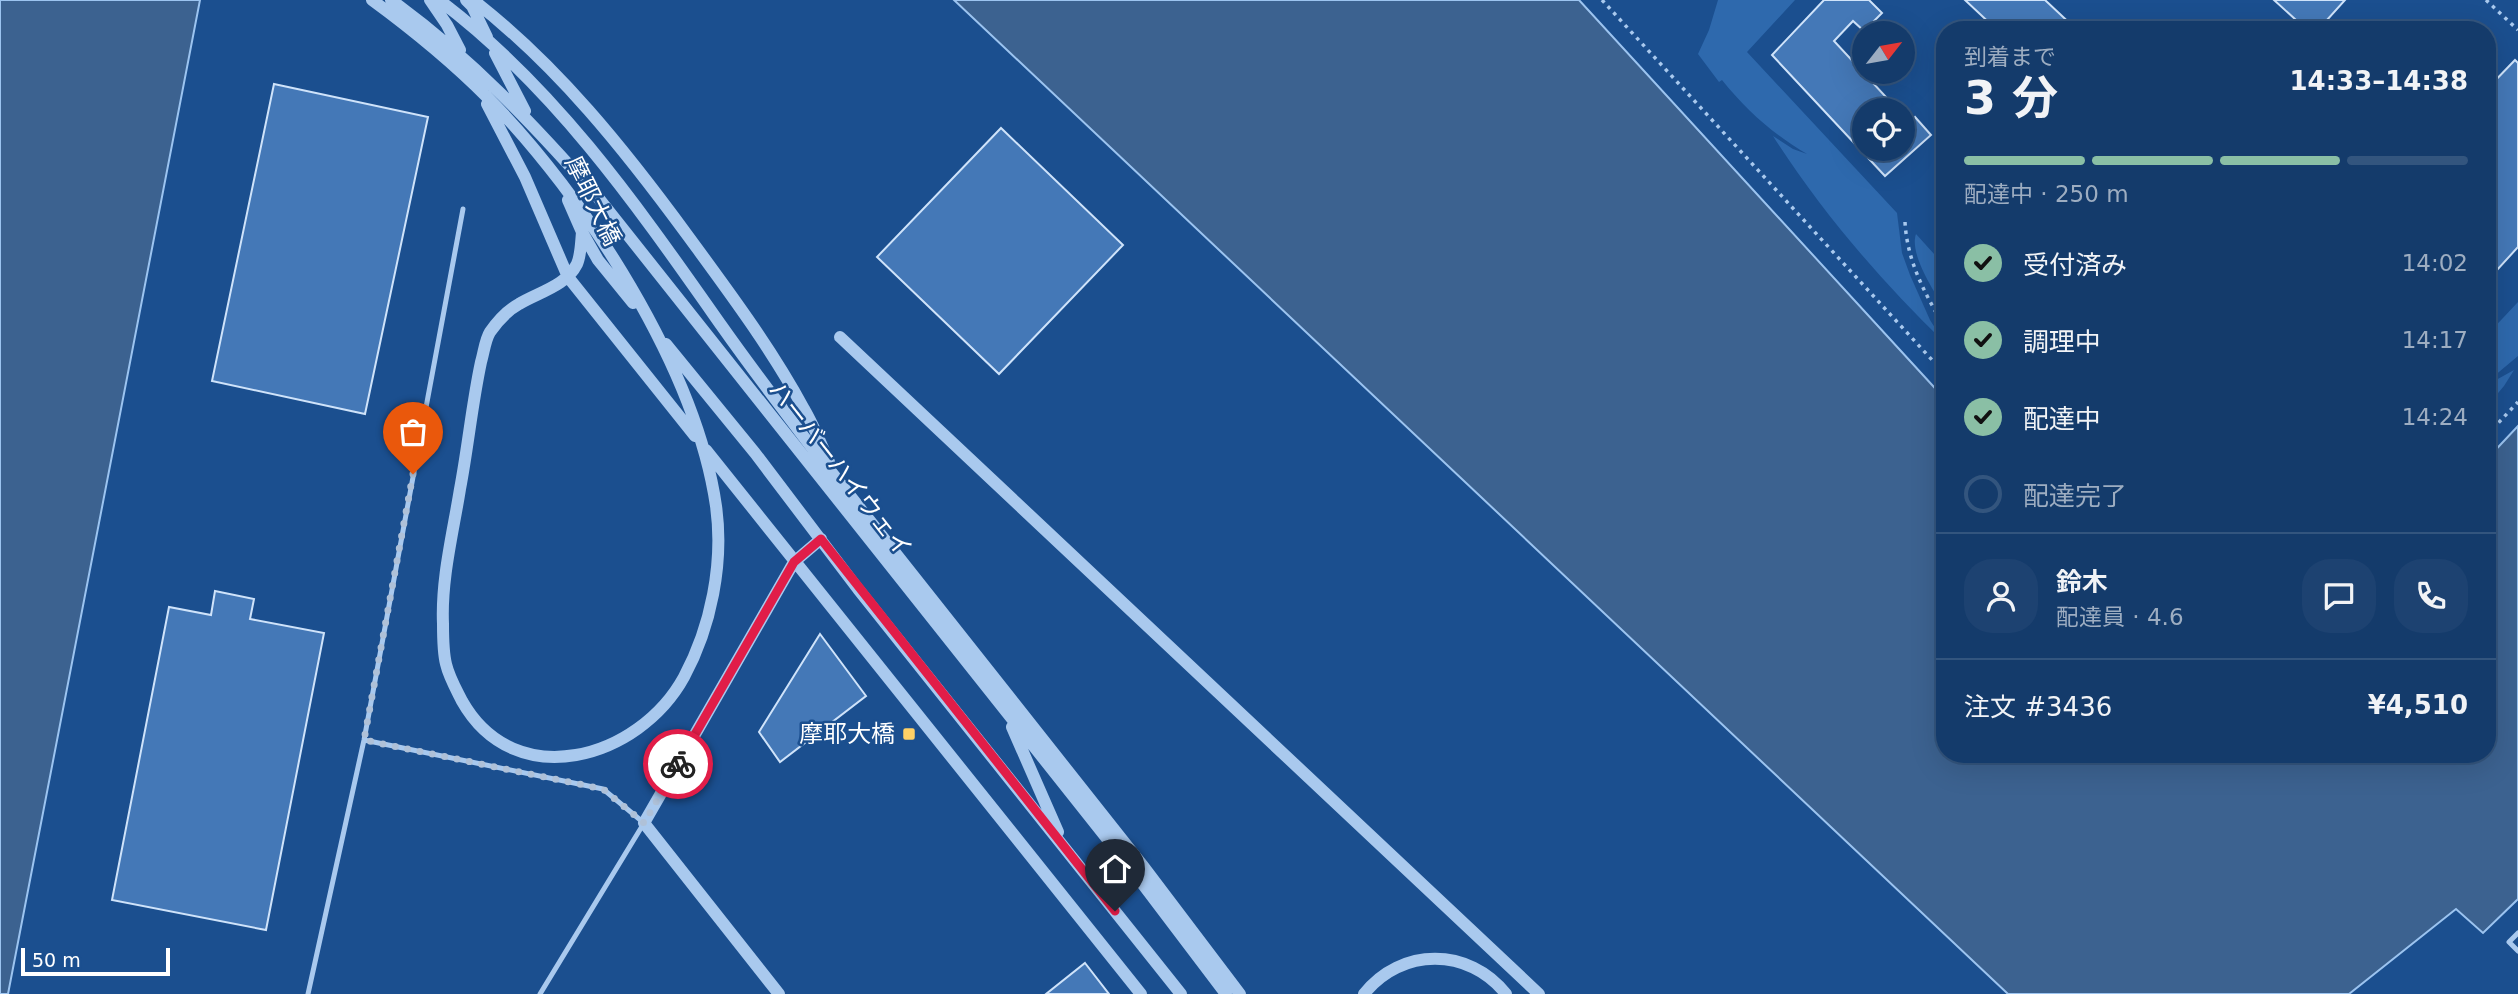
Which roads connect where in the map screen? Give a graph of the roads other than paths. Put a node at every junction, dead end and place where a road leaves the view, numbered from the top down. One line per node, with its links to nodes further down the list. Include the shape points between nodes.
1 (372, 0): 9 (street, via 449,60 492,102 583,212 642,307 691,414 707,463 718,551 705,629 682,680 668,700 615,744 592,753 551,757 509,746 469,712 446,663 442,620 447,558 488,335 516,305)
2 (391, 0): 23 (street, ハーバーハイウェイ, via 509,99 600,200)
3 (429, 0): 9 (street, via 447,24 525,177)
4 (439, 0): 24 (street, ハーバーハイウェイ, via 534,84 607,167 809,444)
5 (466, 0): 8 (street, 摩耶大橋, via 550,159)
6 (473, 0): 15 (street, via 590,110 733,297 796,393 847,494 1010,721)
7 (463, 209): 13 (lane)
8 (582, 232): 9 (street, via 579,261); 11 (street, 摩耶大橋, via 598,260)
9 (568, 277): 12 (street)
10 (840, 337): 27 (street)
11 (821, 539): 12 (street); 15 (street, 摩耶大橋)
12 (794, 562): 14 (street); 21 (street)
13 (364, 740): 14 (lane, via 603,789); 18 (lane)
14 (644, 823): 19 (lane); 20 (street)
15 (1065, 849): 22 (street, 摩耶大橋)
16 (2518, 933): 17 (lane, via 2509,942)
17 (2518, 951)
18 (308, 994)
19 (540, 994)
20 (779, 994)
21 (1141, 994)
22 (1181, 994)
23 (1226, 994)
24 (1240, 994)
25 (1364, 994): 26 (street, via 1390,971 1432,957 1478,969)
26 (1506, 994)
27 (1539, 994)

